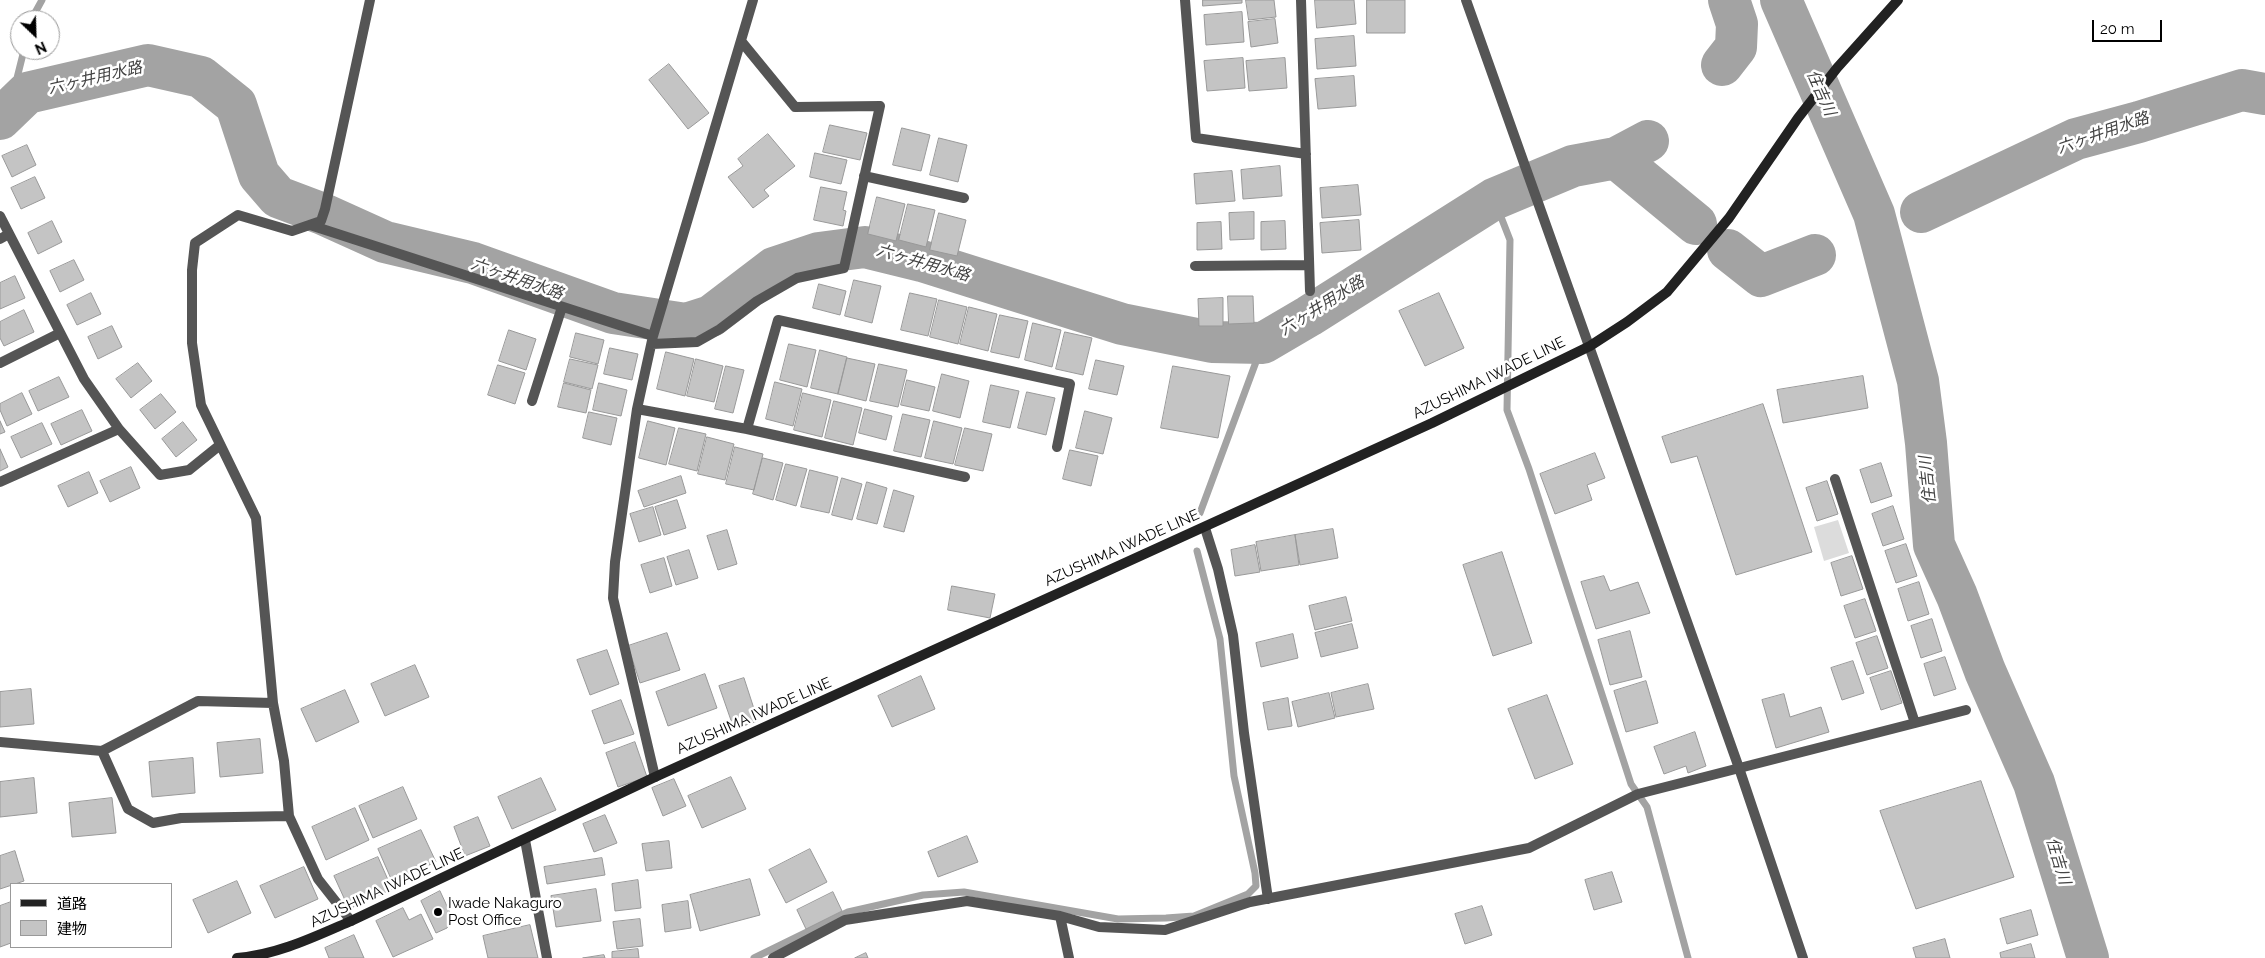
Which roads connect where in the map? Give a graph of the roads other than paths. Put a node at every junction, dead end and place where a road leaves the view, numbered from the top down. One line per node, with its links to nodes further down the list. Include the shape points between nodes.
1 (370, 0): 12 (street, via 325,209 321,221)
2 (753, 0): 7 (street)
3 (1185, 0): 8 (street, via 1196,138)
4 (1300, 0): 8 (street)
5 (1466, 0): 20 (street)
6 (1898, 0): 20 (main road, AZUSHIMA IWADE LINE, via 1837,68 1729,218 1667,292)
7 (741, 42): 9 (street, via 795,108 880,106); 19 (street)
8 (1306, 154): 14 (street)
9 (864, 176): 10 (street); 19 (street, via 844,268 796,278 697,342)
10 (964, 198)
11 (0, 216): 13 (street)
12 (310, 225): 17 (street); 26 (street, via 292,231 238,215 195,243 192,343 201,405)
13 (5, 236): 18 (street)
14 (1309, 265): 15 (street); 16 (street)
15 (1194, 266)
16 (1310, 291)
17 (562, 307): 19 (street); 22 (street)
18 (60, 333): 21 (street); 24 (street, via 84,379)
19 (653, 337): 23 (street)
20 (1590, 346): 31 (main road, AZUSHIMA IWADE LINE); 37 (street)
21 (0, 363)
22 (532, 401)
23 (637, 409): 25 (street); 38 (street, via 615,562 613,598)
24 (119, 429): 26 (street, via 160,475 189,470); 30 (street)
25 (748, 429): 27 (street, via 778,320 1070,384); 28 (street)
26 (220, 445): 32 (street, via 256,518)
27 (1057, 447)
28 (965, 477)
29 (1836, 480): 34 (street)
30 (0, 482)
31 (1205, 528): 38 (main road, AZUSHIMA IWADE LINE); 41 (street, via 1234,635 1244,733)
32 (273, 703): 36 (street, via 198,701); 39 (street, via 284,761)
33 (1966, 710): 34 (street)
34 (1915, 723): 37 (street)
35 (0, 742): 36 (street)
36 (102, 751): 39 (street, via 128,808 153,823 181,818)
37 (1739, 768): 41 (street, via 1638,794 1529,848); 48 (street)
38 (655, 778): 40 (main road, AZUSHIMA IWADE LINE)
39 (289, 816): 43 (street, via 318,879)
40 (525, 840): 43 (main road, AZUSHIMA IWADE LINE); 45 (street)
41 (1268, 898): 42 (street, via 1166,930 1099,927)
42 (1060, 916): 46 (street, via 967,901 845,920); 47 (street)
43 (351, 921): 44 (main road, AZUSHIMA IWADE LINE, via 301,944)
44 (237, 958)
45 (547, 958)
46 (773, 958)
47 (1069, 958)
48 (1803, 958)

